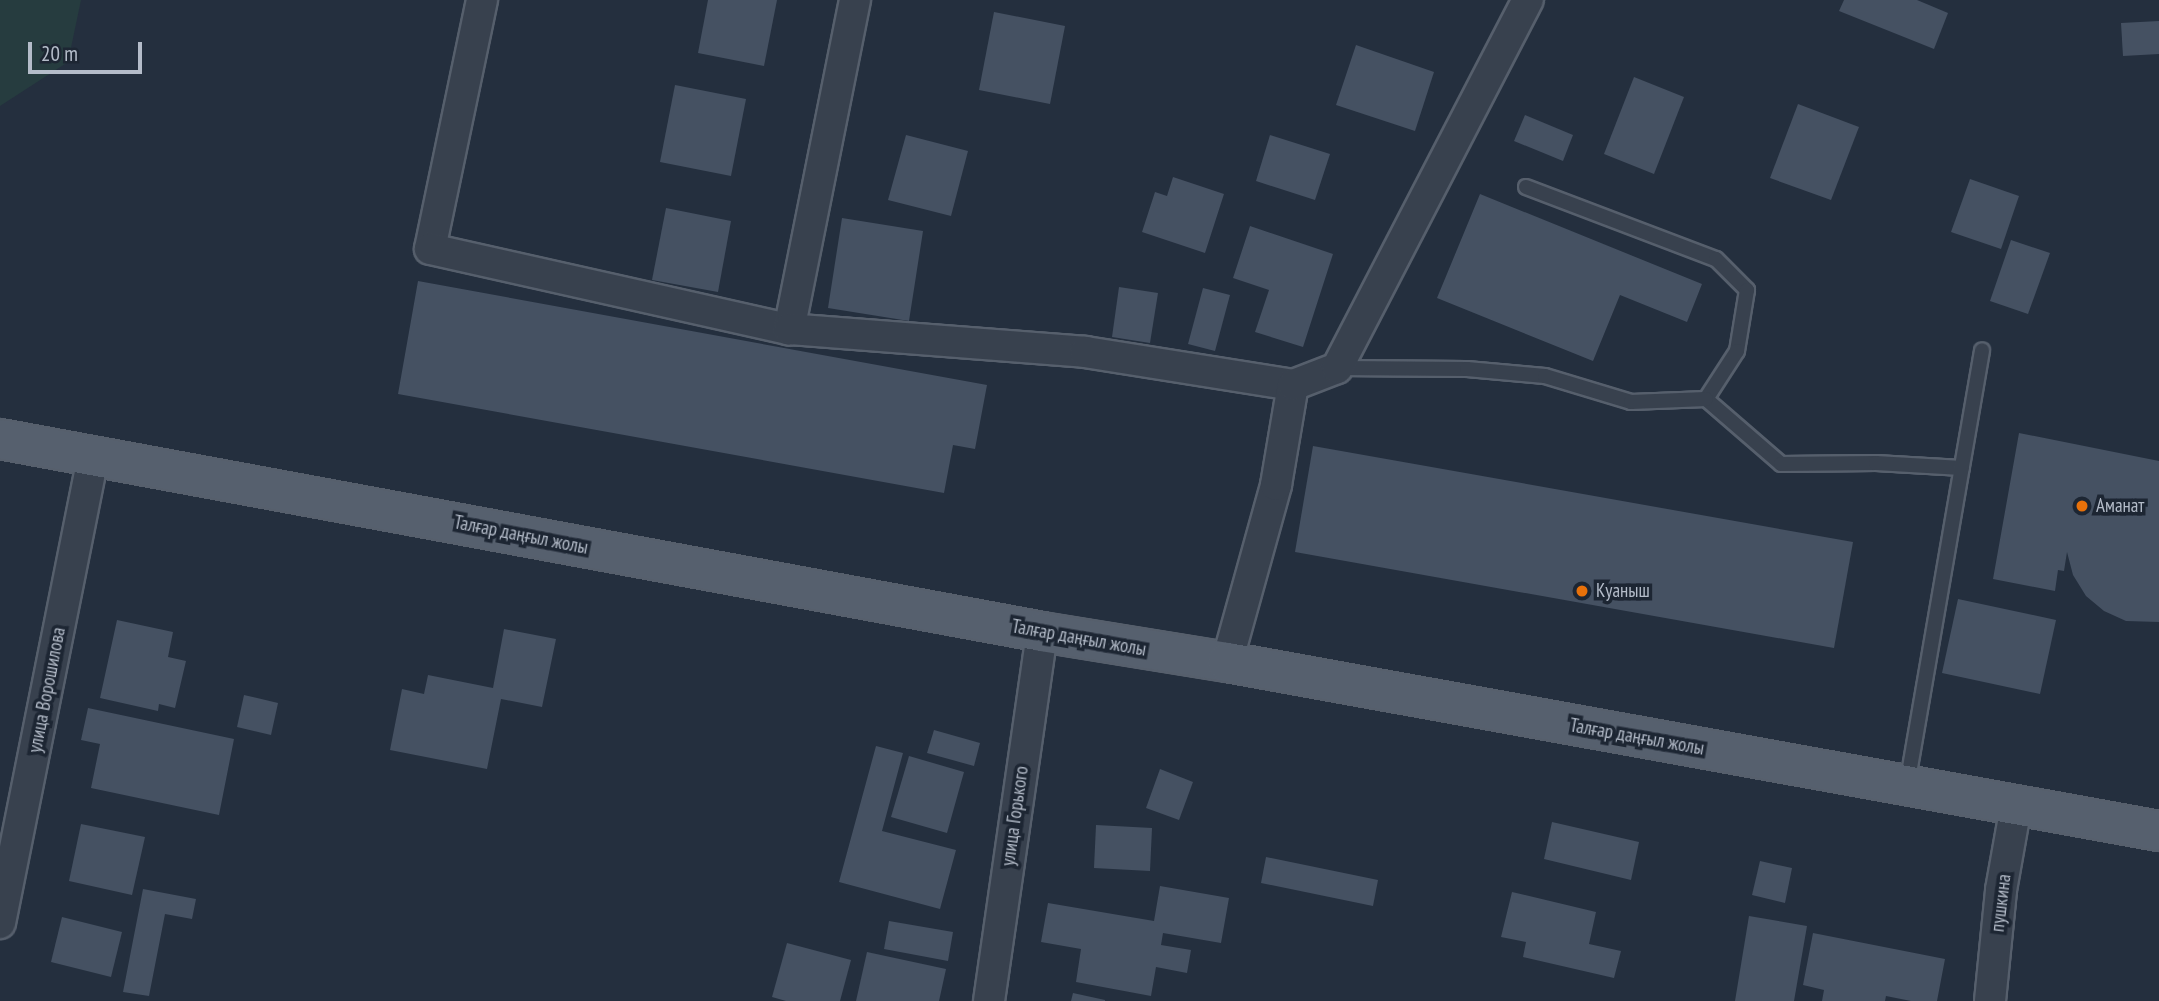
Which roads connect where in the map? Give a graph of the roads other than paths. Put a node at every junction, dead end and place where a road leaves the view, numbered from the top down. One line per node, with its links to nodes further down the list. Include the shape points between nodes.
1 (482, 0): 5 (street, via 430,249)
2 (855, 0): 5 (street)
3 (1528, 0): 7 (street)
4 (1526, 187): 9 (lane, via 1716,259 1747,290 1737,351)
5 (789, 329): 8 (street, via 1085,352)
6 (1982, 350): 12 (lane)
7 (1337, 368): 8 (street); 9 (lane, via 1466,369 1545,376 1631,402)
8 (1293, 385): 14 (street, via 1276,485)
9 (1706, 399): 12 (lane, via 1781,464)
10 (0, 439): 11 (main road, Талғар даңғыл жолы)
11 (93, 456): 13 (main road, Талғар даңғыл жолы); 18 (street, улица Ворошилова)
12 (1962, 468): 15 (lane)
13 (1042, 632): 14 (main road, Талғар даңғыл жолы); 19 (street, улица Горького)
14 (1227, 662): 15 (main road, Талғар даңғыл жолы)
15 (1907, 786): 16 (main road, Талғар даңғыл жолы)
16 (2016, 806): 17 (main road, Талғар даңғыл жолы); 20 (street, пушкина, via 2001,890)
17 (2159, 831)
18 (0, 923)
19 (989, 1001)
20 (1990, 1001)

